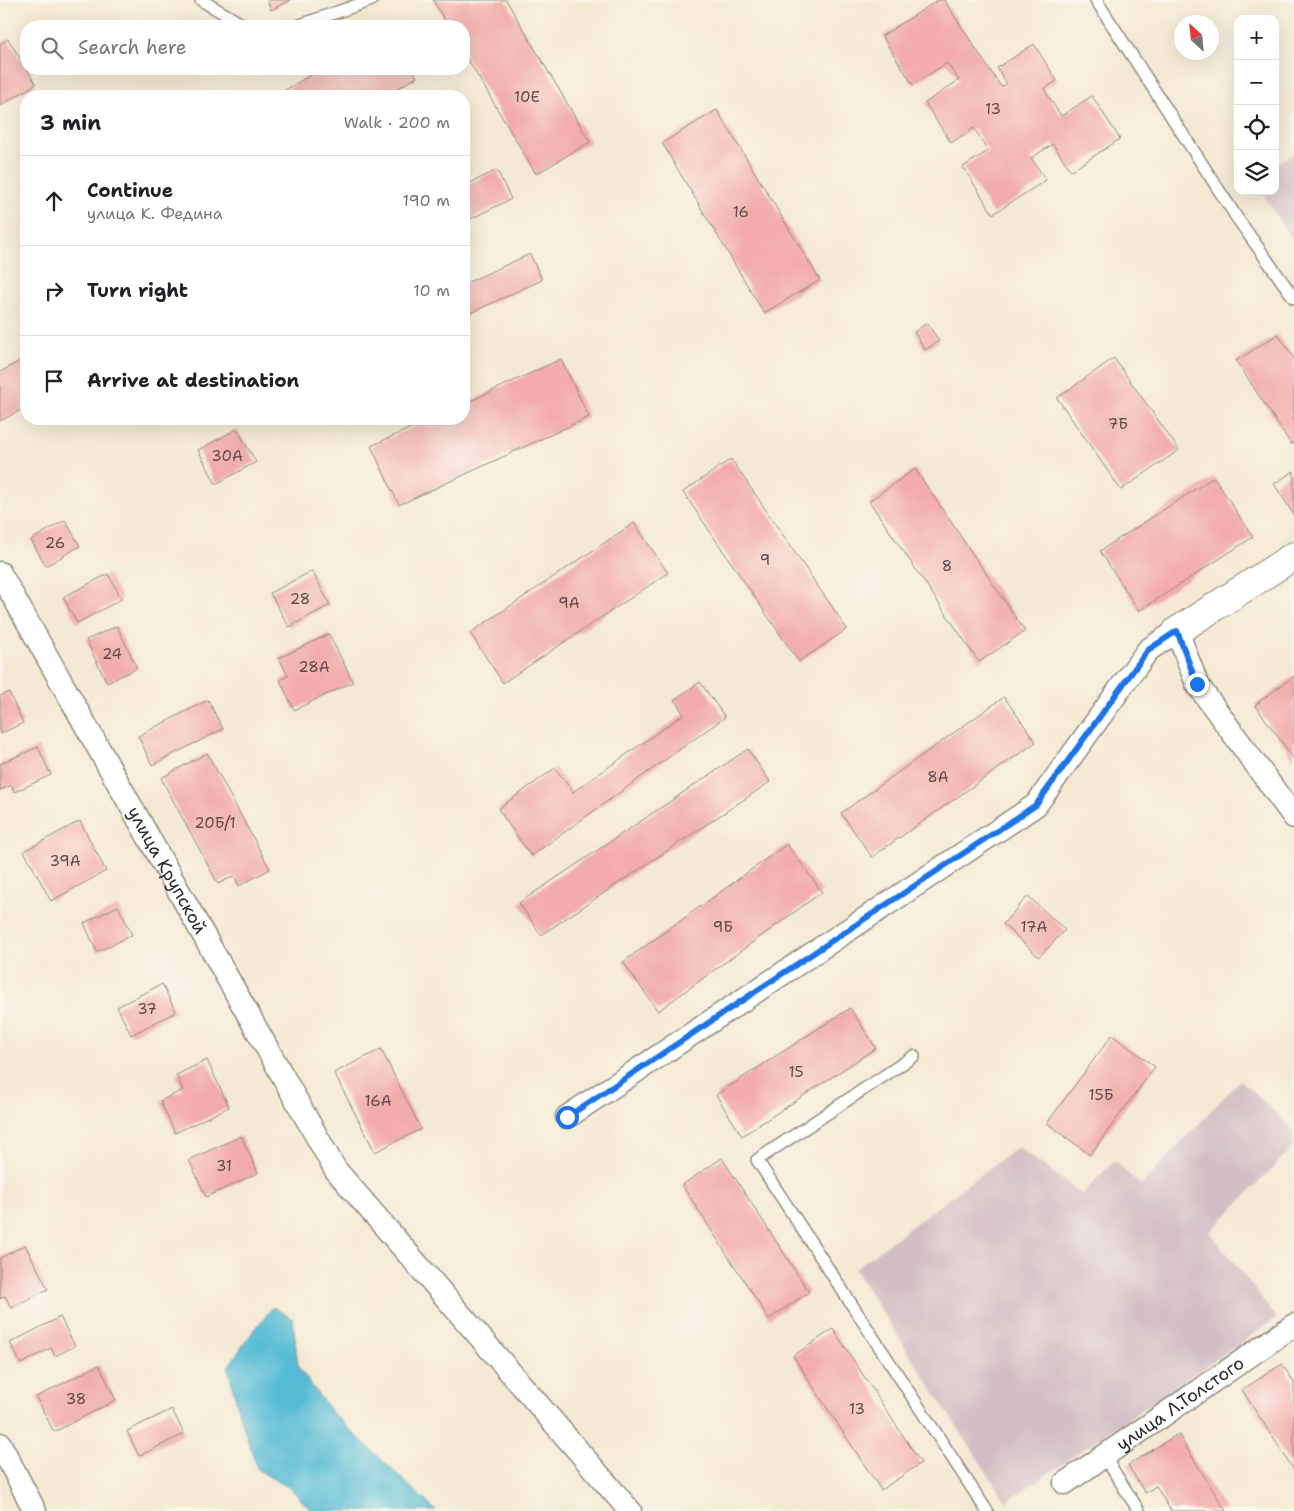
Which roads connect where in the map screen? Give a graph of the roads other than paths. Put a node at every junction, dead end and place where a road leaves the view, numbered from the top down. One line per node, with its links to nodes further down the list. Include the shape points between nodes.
1 (202, 0): 4 (lane)
2 (372, 0): 5 (lane)
3 (1096, 0): 6 (lane, via 1237,218)
4 (235, 20)
5 (314, 20)
6 (1294, 298)
7 (1294, 556): 9 (street)
8 (0, 573): 18 (street, улица Крупской, via 335,1169)
9 (1177, 631): 10 (street, via 1197,684); 12 (street, via 1148,650 1036,805)
10 (1294, 817)
11 (914, 1056): 19 (lane, via 757,1160)
12 (567, 1117)
13 (1294, 1324): 15 (street, улица Л.Толстого)
14 (0, 1444): 17 (street)
15 (1104, 1456): 16 (street, улица Л.Толстого); 20 (lane)
16 (1065, 1483)
17 (35, 1511)
18 (630, 1511)
19 (987, 1511)
20 (1139, 1511)

